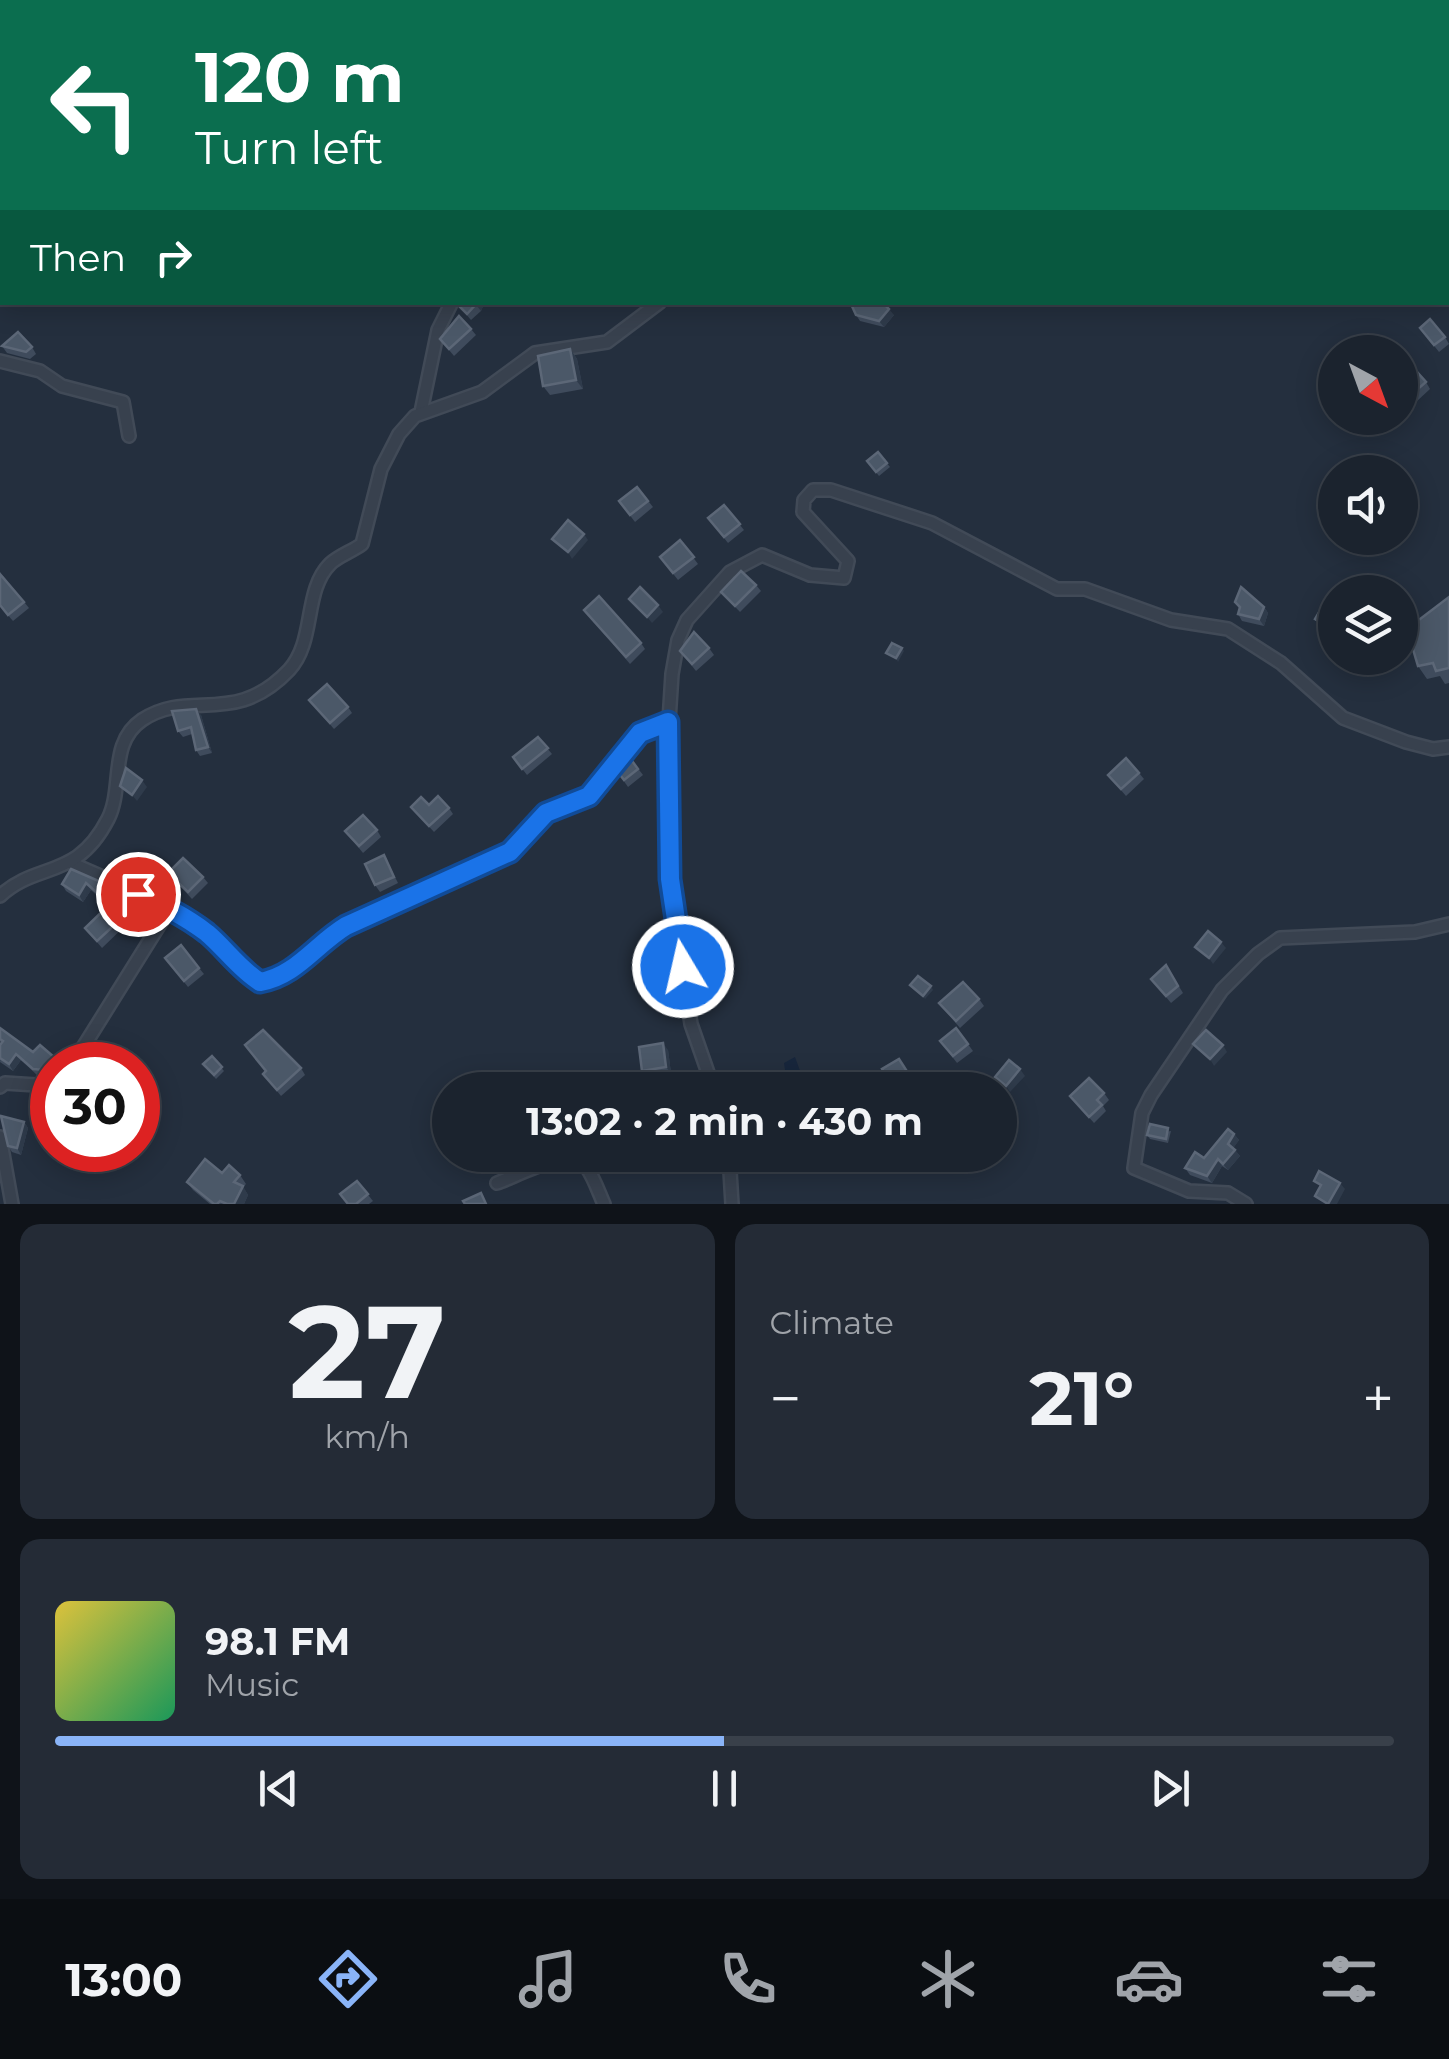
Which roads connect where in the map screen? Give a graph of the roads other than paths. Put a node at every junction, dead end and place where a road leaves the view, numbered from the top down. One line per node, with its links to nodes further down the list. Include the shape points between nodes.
1 (451, 305): 4 (street, via 434,344)
2 (656, 305): 4 (street, via 607,342 549,347 482,392)
3 (0, 360): 5 (street, via 123,402)
4 (421, 412): 8 (street, via 398,434 381,469 362,544 330,564 316,589 292,666 258,697 161,712 139,722 121,747 108,819)
5 (129, 436)
6 (668, 722): 7 (street, via 678,640 730,572 762,555 824,578 837,580 848,572 848,562 803,512 804,500 821,488 932,522 1057,589 1085,589 1171,620 1228,629 1281,662 1344,718 1406,742); 10 (street, via 640,733 589,796 546,813 510,852 346,926 272,980 248,975 208,934); 13 (street, via 674,913 690,1024)
7 (1449, 747)
8 (72, 864): 9 (street, via 10,886); 10 (street)
9 (0, 896)
10 (170, 908): 12 (street)
11 (1449, 924): 22 (street, via 1415,932 1280,938 1222,990 1150,1095 1134,1168 1189,1191 1228,1193)
12 (86, 1042)
13 (707, 1072)
14 (30, 1085): 15 (street)
15 (0, 1087)
16 (0, 1137): 19 (street)
17 (731, 1172): 21 (street)
18 (497, 1183): 20 (street, via 576,1160 586,1165)
19 (12, 1204)
20 (604, 1204)
21 (732, 1204)
22 (1246, 1204)

